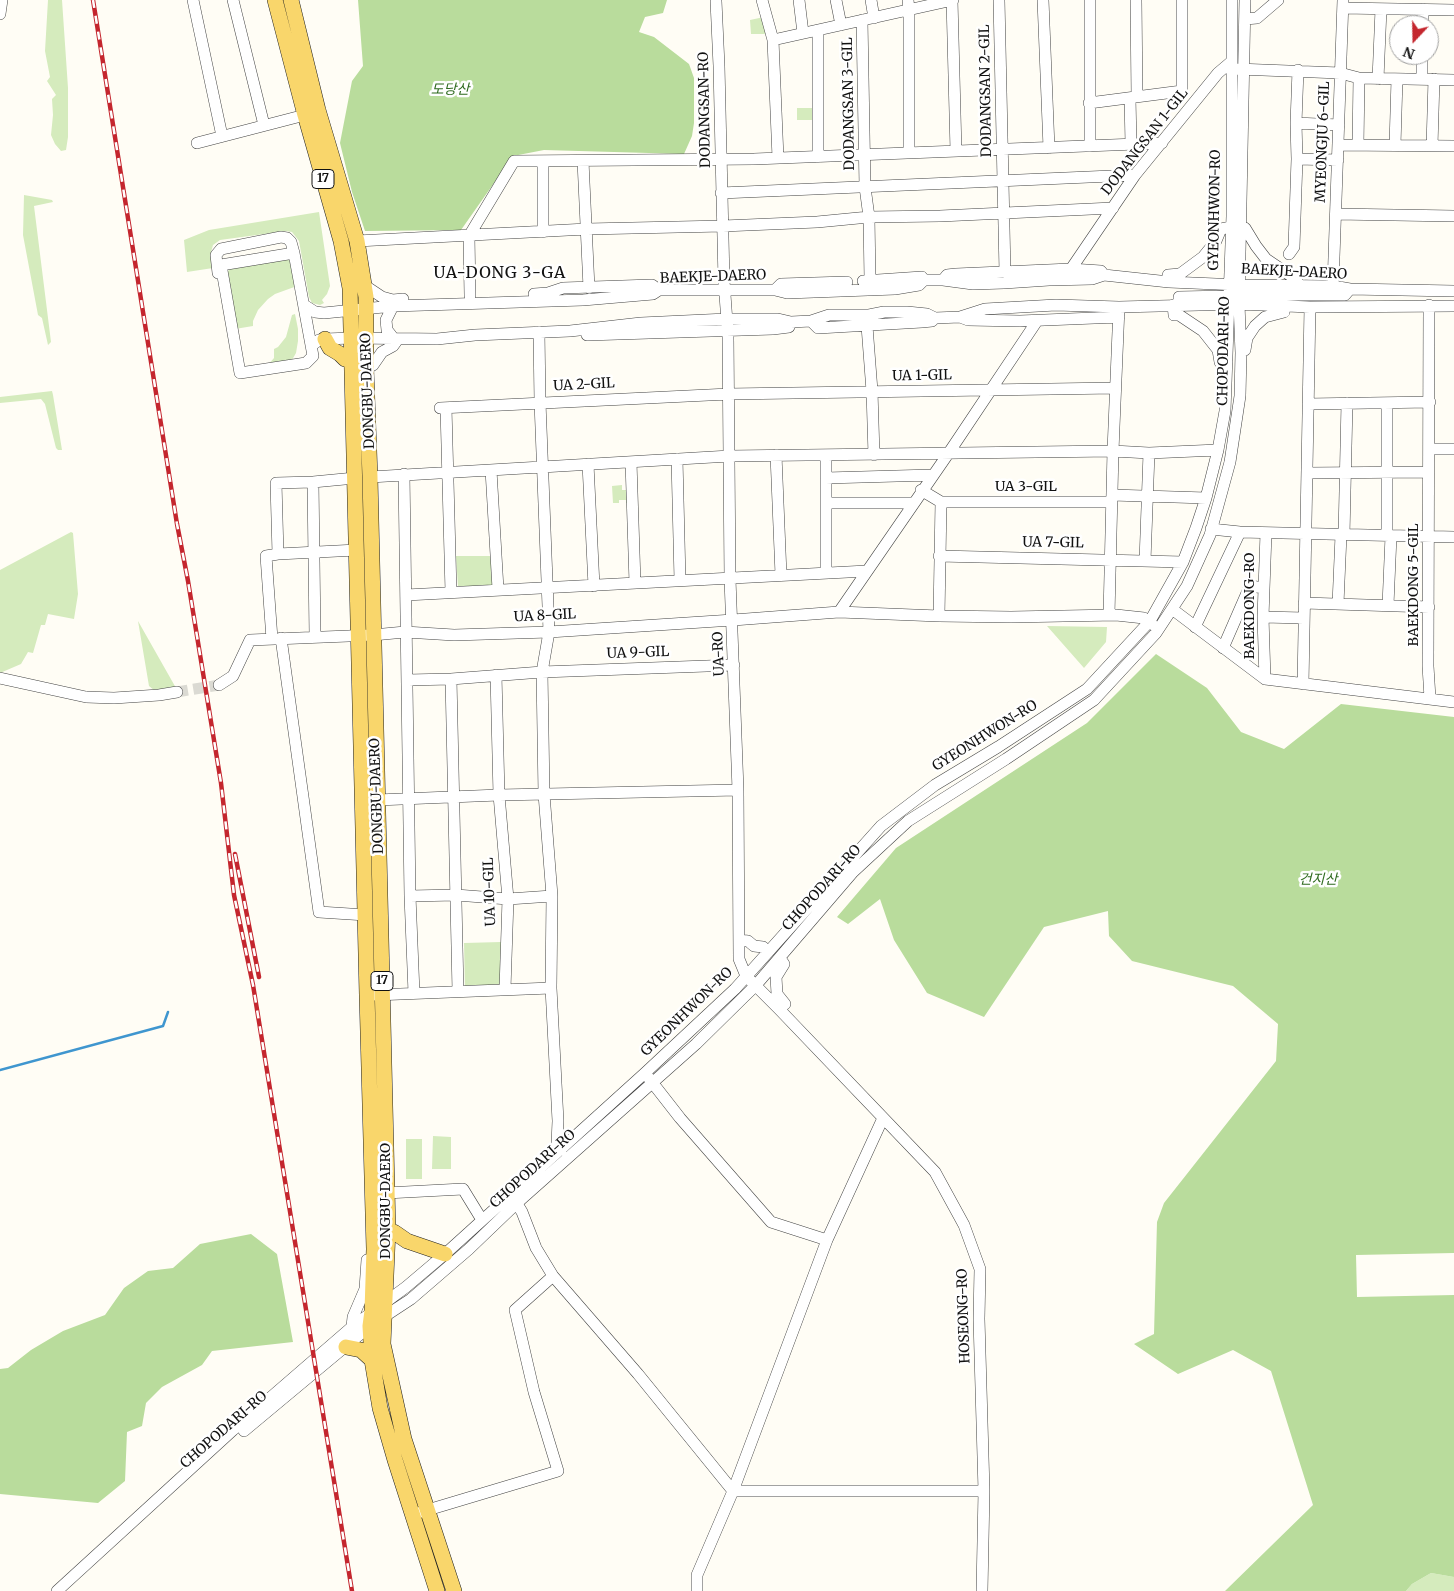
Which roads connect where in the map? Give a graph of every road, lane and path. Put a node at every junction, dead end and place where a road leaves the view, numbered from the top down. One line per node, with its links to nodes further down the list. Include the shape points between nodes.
1 (2, 0): 25 (street)
2 (193, 0): 51 (street)
3 (234, 0): 49 (street)
4 (275, 0): 47 (main road, DONGBU-DAERO / 17)
5 (291, 0): 88 (main road, DONGBU-DAERO / 17, via 318,110)
6 (718, 0): 70 (street, DODANGSAN-RO)
7 (762, 0): 31 (street)
8 (799, 0): 30 (street)
9 (836, 0): 28 (street)
10 (871, 0): 26 (street)
11 (950, 0): 21 (street); 63 (street)
12 (1000, 0): 62 (street, DODANGSAN 2-GIL)
13 (1043, 0): 61 (street)
14 (1090, 0): 46 (street)
15 (1136, 0): 44 (street)
16 (1182, 0): 43 (street)
17 (1232, 0): 32 (street, GYEONHWON-RO)
18 (1245, 0): 27 (street, GYEONHWON-RO)
19 (1278, 0): 27 (street, via 1257,18)
20 (1343, 4): 22 (street); 36 (street, MYEONGJU 6-GIL)
21 (908, 5): 26 (street); 64 (street)
22 (1379, 6): 23 (street); 38 (street)
23 (1418, 6): 24 (street)
24 (1453, 6)
25 (0, 14)
26 (868, 19): 28 (street); 65 (street, DODANGSAN 3-GIL)
27 (1245, 19): 34 (street, GYEONHWON-RO)
28 (841, 25): 29 (street)
29 (818, 30): 30 (street); 67 (street)
30 (804, 33): 31 (street)
31 (773, 40): 68 (street)
32 (1231, 65): 34 (street); 45 (street, DODANGSAN 1-GIL, via 1218,73); 84 (street, GYEONHWON-RO)
33 (1422, 65): 40 (street)
34 (1243, 69): 35 (street); 66 (street, GYEONHWON-RO)
35 (1298, 70): 36 (street); 48 (street)
36 (1340, 73): 37 (street); 50 (street, MYEONGJU 6-GIL)
37 (1359, 78): 38 (street); 56 (street)
38 (1378, 78): 39 (street)
39 (1397, 79): 40 (street); 58 (street)
40 (1422, 79): 41 (street)
41 (1434, 79): 42 (street); 59 (street)
42 (1454, 80)
43 (1182, 91): 44 (street); 45 (street)
44 (1134, 97): 46 (street); 54 (street)
45 (1196, 101): 53 (street, DODANGSAN 1-GIL)
46 (1089, 104): 57 (street)
47 (305, 115): 49 (street); 123 (main road, DONGBU-DAERO / 17, via 341,241)
48 (1296, 123): 50 (street); 69 (street)
49 (264, 125): 51 (street)
50 (1339, 125): 55 (street, MYEONGJU 6-GIL)
51 (222, 136): 52 (street)
52 (197, 143)
53 (1162, 143): 54 (street); 74 (street, DODANGSAN 1-GIL)
54 (1131, 144): 57 (street)
55 (1338, 145): 56 (street); 71 (street, MYEONGJU 6-GIL)
56 (1358, 145): 58 (street)
57 (1090, 146): 61 (street)
58 (1395, 146): 59 (street)
59 (1432, 146): 60 (street)
60 (1454, 146)
61 (1049, 148): 62 (street)
62 (1003, 150): 63 (street); 75 (street, DODANGSAN 2-GIL)
63 (956, 151): 64 (street)
64 (908, 153): 65 (street)
65 (865, 155): 67 (street); 76 (street, DODANGSAN 3-GIL)
66 (1243, 156): 84 (street, CHOPODARI-RO)
67 (818, 157): 68 (street)
68 (778, 158): 70 (street)
69 (1297, 159): 71 (street); 90 (street, via 1294,246)
70 (721, 160): 73 (street); 77 (street, DODANGSAN-RO)
71 (1338, 160): 80 (street, MYEONGJU 6-GIL)
72 (543, 161): 73 (street); 86 (street); 87 (street, via 514,161)
73 (583, 161): 85 (street)
74 (1135, 176): 75 (street); 78 (street, DODANGSAN 1-GIL)
75 (1003, 181): 76 (street, DODANGSAN 3-GIL); 79 (street, DODANGSAN 2-GIL)
76 (865, 187): 77 (street); 82 (street, DODANGSAN 3-GIL)
77 (721, 193): 83 (street, DODANGSAN-RO)
78 (1113, 208): 79 (street); 91 (street, DODANGSAN 1-GIL)
79 (1004, 213): 82 (street); 92 (street, DODANGSAN 2-GIL)
80 (1336, 214): 81 (street); 100 (street, MYEONGJU 6-GIL)
81 (1454, 216)
82 (869, 217): 83 (street); 94 (street, DODANGSAN 3-GIL)
83 (723, 226): 85 (street); 104 (street, DODANGSAN-RO)
84 (1236, 228): 97 (street, via 1221,229 1216,242 1203,257 1180,274 1168,275); 99 (street, via 1246,228 1266,259 1297,280); 109 (street, CHOPODARI-RO)
85 (586, 229): 86 (street); 101 (street)
86 (543, 232): 87 (street)
87 (469, 236): 88 (street); 111 (street)
88 (357, 241): 98 (main road, DONGBU-DAERO / 17)
89 (294, 253): 115 (street); 138 (street, via 222,265 240,372); 138 (street, via 288,238 281,237 220,249 216,255 236,378 294,372)
90 (1289, 254)
91 (1071, 269): 92 (street, BAEKJE-DAERO); 93 (street, BAEKJE-DAERO, via 1101,271)
92 (1005, 272): 96 (street, BAEKJE-DAERO, via 947,275)
93 (1104, 275): 96 (street, BAEKJE-DAERO, via 1092,279 973,284); 97 (street, BAEKJE-DAERO)
94 (870, 280): 95 (street, BAEKJE-DAERO, via 922,277); 105 (street, BAEKJE-DAERO, via 781,284)
95 (924, 280): 96 (street, BAEKJE-DAERO); 105 (street, BAEKJE-DAERO, via 918,285 895,289 788,293)
96 (943, 280)
97 (1169, 282): 109 (street, BAEKJE-DAERO)
98 (364, 285): 112 (street, via 393,300); 122 (main road, DONGBU-DAERO / 17)
99 (1298, 286): 100 (street, BAEKJE-DAERO); 109 (street, BAEKJE-DAERO)
100 (1333, 286): 102 (street, BAEKJE-DAERO)
101 (589, 288): 103 (street, via 652,285); 107 (street, via 563,288)
102 (1350, 289): 106 (street, BAEKJE-DAERO); 109 (street, via 1345,295)
103 (659, 290): 104 (street, BAEKJE-DAERO); 113 (street, BAEKJE-DAERO, via 653,294)
104 (725, 290): 105 (street, BAEKJE-DAERO); 129 (street, DODANGSAN-RO)
105 (775, 290)
106 (1454, 291)
107 (548, 293): 108 (street); 113 (street)
108 (521, 294): 111 (street); 113 (street)
109 (1234, 294): 116 (street, BAEKJE-DAERO, via 1200,306); 117 (street, BAEKJE-DAERO); 135 (street, CHOPODARI-RO); 137 (street, GYEONHWON-RO)
110 (453, 296): 111 (street); 112 (street); 114 (street)
111 (470, 296)
112 (426, 297): 114 (street)
113 (534, 301): 114 (street, BAEKJE-DAERO)
114 (440, 304): 119 (street, BAEKJE-DAERO)
115 (304, 305): 123 (street, BAEKJE-DAERO, via 315,312); 134 (street)
116 (1176, 305): 124 (street, BAEKJE-DAERO); 137 (street, via 1174,315 1203,331 1218,350 1220,362)
117 (1283, 305): 120 (street, BAEKJE-DAERO); 135 (street, via 1284,312 1266,317 1255,326 1247,338 1245,353)
118 (1430, 305): 120 (street, BAEKJE-DAERO); 121 (street, BAEKJE-DAERO); 145 (street, BAEKDONG 5-GIL)
119 (393, 306): 122 (street, BAEKJE-DAERO); 133 (street, via 386,320 387,330)
120 (1310, 306): 147 (street)
121 (1454, 306)
122 (366, 309): 123 (street, BAEKJE-DAERO); 132 (main road, DONGBU-DAERO / 17)
123 (351, 310): 132 (main road, DONGBU-DAERO / 17)
124 (1119, 312): 125 (street, BAEKJE-DAERO, via 1056,305 985,309); 127 (street, BAEKJE-DAERO); 140 (street)
125 (960, 317): 126 (street, BAEKJE-DAERO); 127 (street, BAEKJE-DAERO, via 968,320)
126 (936, 318): 128 (street, BAEKJE-DAERO, via 928,314 884,312 829,315); 130 (street, BAEKJE-DAERO, via 932,321)
127 (1036, 320): 141 (street)
128 (811, 321): 129 (street, BAEKJE-DAERO, via 790,322 789,327 773,329); 130 (street, BAEKJE-DAERO, via 818,328)
129 (728, 324): 131 (street, BAEKJE-DAERO, via 573,336 570,331); 143 (street, UA-RO)
130 (867, 326): 142 (street)
131 (539, 332): 133 (street, BAEKJE-DAERO); 144 (street)
132 (359, 338): 133 (street, BAEKJE-DAERO); 134 (street, BAEKJE-DAERO); 136 (main road, DONGBU-DAERO / 17); 139 (main road, DONGBU-DAERO / 17)
133 (396, 339): 139 (street, via 393,346 382,352)
134 (318, 343): 136 (main road); 138 (street)
135 (1241, 353): 181 (street, CHOPODARI-RO, via 1240,396 1230,462)
136 (352, 361): 171 (main road, DONGBU-DAERO / 17)
137 (1227, 362): 151 (street, GYEONHWON-RO, via 1225,411)
138 (306, 363)
139 (366, 369): 171 (main road, DONGBU-DAERO / 17)
140 (1115, 388): 141 (street, UA 1-GIL); 152 (street)
141 (990, 390): 142 (street, UA 1-GIL); 154 (street)
142 (872, 391): 143 (street, UA 1-GIL); 157 (street)
143 (730, 394): 144 (street, UA 2-GIL); 158 (street, UA-RO)
144 (540, 402): 162 (street); 164 (street, UA 2-GIL, via 443,408)
145 (1430, 402): 146 (street); 149 (street, BAEKDONG 5-GIL)
146 (1387, 403): 148 (street); 166 (street)
147 (1308, 404): 148 (street); 168 (street)
148 (1347, 404): 165 (street)
149 (1430, 449): 150 (street); 167 (street, BAEKDONG 5-GIL)
150 (1454, 449)
151 (1218, 450): 153 (street); 177 (street, GYEONHWON-RO)
152 (1113, 451): 153 (street); 154 (street); 176 (street)
153 (1149, 452): 175 (street)
154 (948, 454): 157 (street); 170 (street)
155 (776, 455): 156 (street); 158 (street); 198 (street)
156 (826, 455): 157 (street); 172 (street)
157 (874, 455)
158 (730, 456): 159 (street); 199 (street, UA-RO)
159 (677, 459): 160 (street); 200 (street)
160 (631, 462): 161 (street); 201 (street)
161 (588, 464): 162 (street); 202 (street)
162 (544, 467): 163 (street); 205 (street)
163 (491, 470): 164 (street); 204 (street)
164 (447, 472): 169 (street); 206 (street)
165 (1346, 472): 166 (street); 168 (street); 185 (street)
166 (1387, 472): 167 (street); 186 (street)
167 (1428, 472): 187 (street, BAEKDONG 5-GIL)
168 (1307, 473): 184 (street)
169 (404, 474): 171 (street); 207 (street)
170 (932, 476): 172 (street); 174 (street)
171 (363, 477): 173 (street); 189 (main road, DONGBU-DAERO / 17); 225 (main road, DONGBU-DAERO / 17)
172 (826, 478): 179 (street)
173 (314, 482): 190 (street); 191 (street, via 276,483)
174 (921, 490): 178 (street); 180 (street)
175 (1148, 497): 176 (street, UA 3-GIL); 177 (street, UA 3-GIL); 194 (street)
176 (1112, 498): 178 (street, UA 3-GIL); 193 (street)
177 (1206, 498): 195 (street, GYEONHWON-RO)
178 (941, 502): 192 (street)
179 (826, 503): 180 (street); 197 (street)
180 (912, 504): 196 (street)
181 (1212, 529): 182 (street, BAEKDONG-RO); 212 (street, CHOPODARI-RO, via 1187,586)
182 (1240, 532): 183 (street, BAEKDONG-RO); 220 (street, BAEKDONG-RO)
183 (1266, 533): 184 (street, BAEKDONG-RO); 203 (street, BAEKDONG-RO)
184 (1305, 534): 185 (street, BAEKDONG-RO); 208 (street)
185 (1342, 535): 186 (street, BAEKDONG-RO); 209 (street)
186 (1389, 536): 187 (street, BAEKDONG-RO); 210 (street)
187 (1429, 537): 188 (street, BAEKDONG-RO); 211 (street, BAEKDONG 5-GIL)
188 (1454, 537)
189 (357, 550): 190 (street); 225 (main road, DONGBU-DAERO / 17)
190 (314, 553): 191 (street); 224 (street)
191 (278, 554): 226 (street, via 266,556)
192 (940, 556): 193 (street, UA 7-GIL); 215 (street)
193 (1110, 560): 194 (street, UA 7-GIL); 214 (street)
194 (1145, 561): 195 (street, UA 7-GIL)
195 (1182, 562): 219 (street, GYEONHWON-RO)
196 (867, 570): 197 (street); 213 (street)
197 (826, 572): 198 (street)
198 (780, 575): 199 (street)
199 (730, 579): 200 (street); 218 (street, UA-RO)
200 (680, 580): 201 (street)
201 (635, 583): 202 (street)
202 (594, 586): 205 (street)
203 (1264, 588): 216 (street, BAEKDONG-RO); 227 (street, via 1250,586)
204 (498, 589): 205 (street); 206 (street)
205 (548, 589): 223 (street)
206 (451, 592): 207 (street)
207 (406, 595): 222 (street)
208 (1304, 603): 209 (street); 217 (street)
209 (1338, 604): 210 (street)
210 (1388, 605): 211 (street)
211 (1429, 607): 238 (street, BAEKDONG 5-GIL)
212 (1172, 609): 220 (street); 221 (street, CHOPODARI-RO)
213 (839, 612): 215 (street); 218 (street)
214 (1109, 615): 215 (street); 219 (street)
215 (939, 616)
216 (1263, 617): 217 (street); 233 (street, BAEKDONG-RO)
217 (1304, 618): 235 (street)
218 (733, 620): 223 (street, UA 8-GIL); 228 (street, UA-RO)
219 (1150, 621): 221 (street); 252 (street, GYEONHWON-RO, via 1087,689 934,785 880,826)
220 (1195, 627): 227 (street)
221 (1158, 630): 253 (street, CHOPODARI-RO, via 1094,700 908,821 853,872)
222 (405, 632): 223 (street, UA 8-GIL, via 454,635); 225 (street, UA 8-GIL); 234 (street)
223 (549, 632): 229 (street)
224 (315, 636): 225 (street, UA 8-GIL); 226 (street, UA 8-GIL)
225 (366, 636): 245 (main road, DONGBU-DAERO / 17); 250 (main road, DONGBU-DAERO / 17)
226 (276, 638): 236 (street, UA 8-GIL, via 250,640 233,676); 250 (street, via 319,912)
227 (1223, 648): 233 (street)
228 (734, 665): 229 (street, UA 9-GIL); 240 (street, UA-RO)
229 (542, 672): 230 (street, UA 9-GIL); 241 (street)
230 (496, 675): 232 (street, UA 9-GIL); 242 (street, UA 10-GIL)
231 (0, 678): 237 (street, via 86,697 114,698)
232 (451, 679): 234 (street, UA 9-GIL); 243 (street)
233 (1265, 679): 235 (street)
234 (408, 680): 244 (street)
235 (1303, 684): 238 (street)
236 (219, 685)
237 (177, 692)
238 (1430, 698): 239 (street)
239 (1454, 702)
240 (738, 790): 241 (street); 251 (street, UA-RO)
241 (544, 794): 242 (street); 248 (street)
242 (499, 795): 243 (street); 249 (street, UA 10-GIL)
243 (454, 797): 244 (street); 246 (street)
244 (408, 798): 245 (street); 247 (street)
245 (377, 800): 261 (main road, DONGBU-DAERO / 17)
246 (456, 895): 247 (street); 249 (street); 258 (street)
247 (410, 896): 259 (street)
248 (552, 896): 249 (street); 256 (street)
249 (508, 899): 257 (street, UA 10-GIL)
250 (366, 915): 260 (main road, DONGBU-DAERO / 17)
251 (739, 940): 252 (street, via 763,947); 254 (street, UA-RO, via 739,959)
252 (768, 952): 254 (street, GYEONHWON-RO)
253 (780, 958): 255 (street, CHOPODARI-RO); 262 (street, via 784,964 776,977 777,994 784,1004)
254 (746, 976): 255 (street, HOSEONG-RO); 263 (street, GYEONHWON-RO)
255 (756, 985): 262 (street, HOSEONG-RO); 264 (street, CHOPODARI-RO)
256 (551, 988): 257 (street); 266 (street)
257 (505, 989): 258 (street)
258 (458, 991): 259 (street)
259 (414, 993): 261 (street)
260 (367, 995): 261 (street); 274 (main road, DONGBU-DAERO / 17)
261 (382, 995): 269 (main road, DONGBU-DAERO / 17)
262 (779, 1009): 265 (street, HOSEONG-RO)
263 (645, 1073): 264 (street); 267 (street, GYEONHWON-RO)
264 (653, 1083): 270 (street, CHOPODARI-RO); 273 (street, via 772,1222)
265 (883, 1118): 273 (street); 284 (street, HOSEONG-RO, via 935,1172 964,1225 980,1269)
266 (558, 1121): 267 (street); 268 (street, via 557,1144)
267 (576, 1135): 268 (street, GYEONHWON-RO)
268 (560, 1150): 270 (street, GYEONHWON-RO)
269 (386, 1193): 271 (street, via 463,1189); 272 (main road, DONGBU-DAERO / 17)
270 (514, 1199): 271 (street, GYEONHWON-RO); 276 (street, via 536,1248); 277 (street, CHOPODARI-RO, via 469,1249 411,1299)
271 (482, 1220): 275 (street, GYEONHWON-RO)
272 (388, 1230): 275 (main road, via 407,1242); 277 (main road, DONGBU-DAERO / 17)
273 (827, 1240): 283 (street)
274 (374, 1249): 277 (main road, DONGBU-DAERO / 17); 278 (street, via 368,1251 364,1289)
275 (445, 1254): 277 (street, GYEONHWON-RO)
276 (553, 1276): 283 (street); 285 (street, via 515,1310 534,1392 558,1471)
277 (380, 1310): 278 (street, CHOPODARI-RO); 279 (main road, DONGBU-DAERO / 17); 285 (main road, DONGBU-DAERO / 17, via 383,1344 404,1439)
278 (352, 1326): 282 (street, CHOPODARI-RO)
279 (370, 1326): 280 (street, CHOPODARI-RO); 281 (main road, DONGBU-DAERO / 17)
280 (346, 1347): 281 (main road, via 360,1350); 282 (street, CHOPODARI-RO, via 182,1486)
281 (372, 1360): 286 (main road, DONGBU-DAERO / 17, via 380,1408)
282 (176, 1484): 287 (street, CHOPODARI-RO)
283 (734, 1491): 284 (street); 290 (street, via 697,1575)
284 (984, 1491): 291 (street, HOSEONG-RO)
285 (429, 1510): 286 (street); 289 (main road, DONGBU-DAERO / 17)
286 (413, 1515): 288 (main road, DONGBU-DAERO / 17)
287 (57, 1591)
288 (437, 1591)
289 (454, 1591)
290 (697, 1591)
291 (982, 1591)

